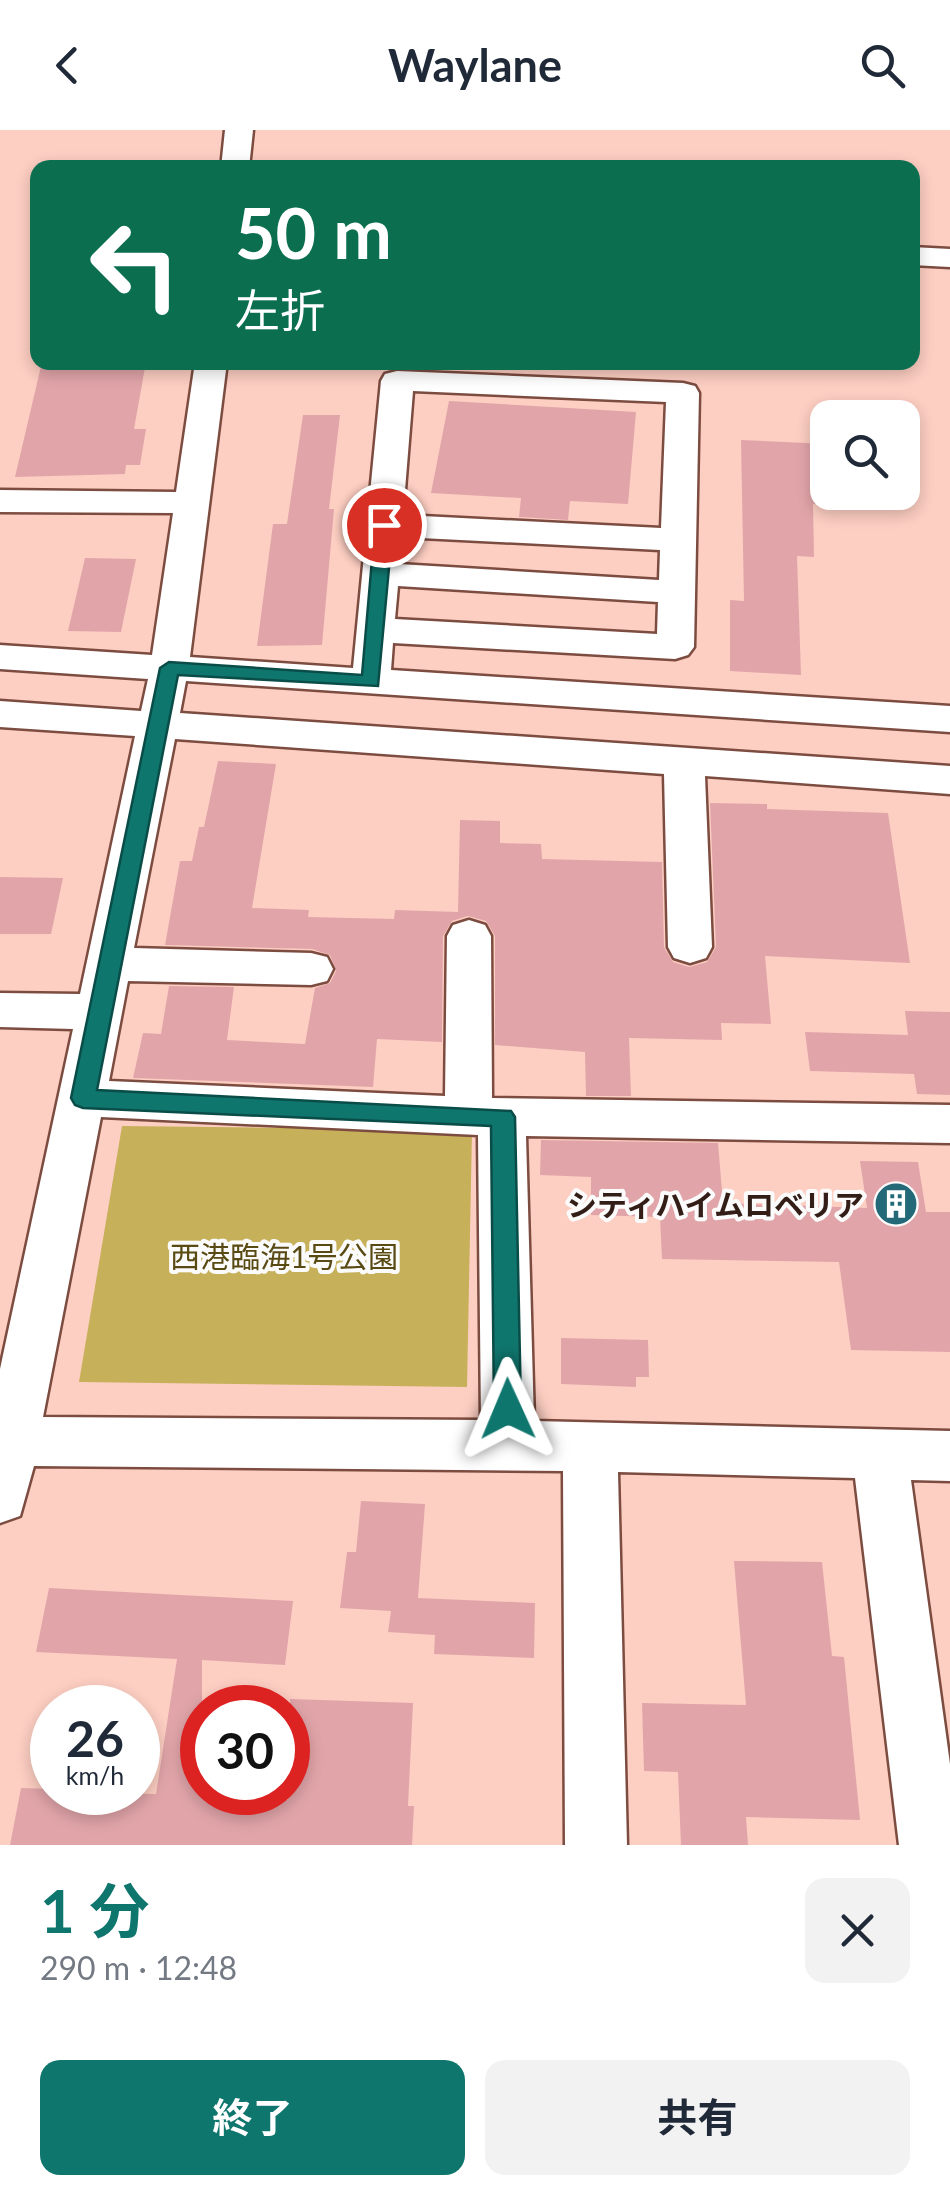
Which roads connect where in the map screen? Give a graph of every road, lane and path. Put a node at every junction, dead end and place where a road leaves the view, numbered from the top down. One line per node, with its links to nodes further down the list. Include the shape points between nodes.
1 (239, 130): 2 (street)
2 (235, 160)
3 (920, 256): 4 (street)
4 (950, 258)
5 (210, 370): 7 (street)
6 (0, 501): 7 (street)
7 (194, 503): 17 (street)
8 (384, 525): 9 (street); 10 (street, via 396,382 684,393); 11 (street)
9 (594, 537): 10 (street); 12 (street)
10 (678, 540): 13 (street)
11 (380, 574): 12 (street); 14 (street)
12 (588, 587): 13 (street); 15 (street)
13 (677, 592): 15 (street, via 675,647)
14 (376, 630): 15 (street); 18 (street)
15 (583, 642)
16 (0, 656): 17 (street)
17 (169, 668): 18 (street); 21 (street)
18 (371, 682): 20 (street)
19 (0, 714): 21 (street)
20 (950, 720)
21 (158, 724): 22 (street); 26 (street)
22 (684, 761): 23 (street); 25 (street)
23 (950, 780)
24 (469, 936): 31 (street)
25 (690, 947)
26 (111, 964): 27 (street); 29 (street)
27 (311, 969)
28 (0, 1010): 29 (street)
29 (101, 1012): 30 (street)
30 (83, 1098): 31 (street); 33 (street)
31 (486, 1116): 32 (street); 34 (street)
32 (950, 1124)
33 (6, 1441): 34 (street); 38 (street)
34 (508, 1446): 35 (street)
35 (590, 1448): 36 (street); 39 (street)
36 (880, 1455): 37 (street); 40 (street)
37 (950, 1456)
38 (0, 1498)
39 (596, 1845)
40 (930, 1845)

